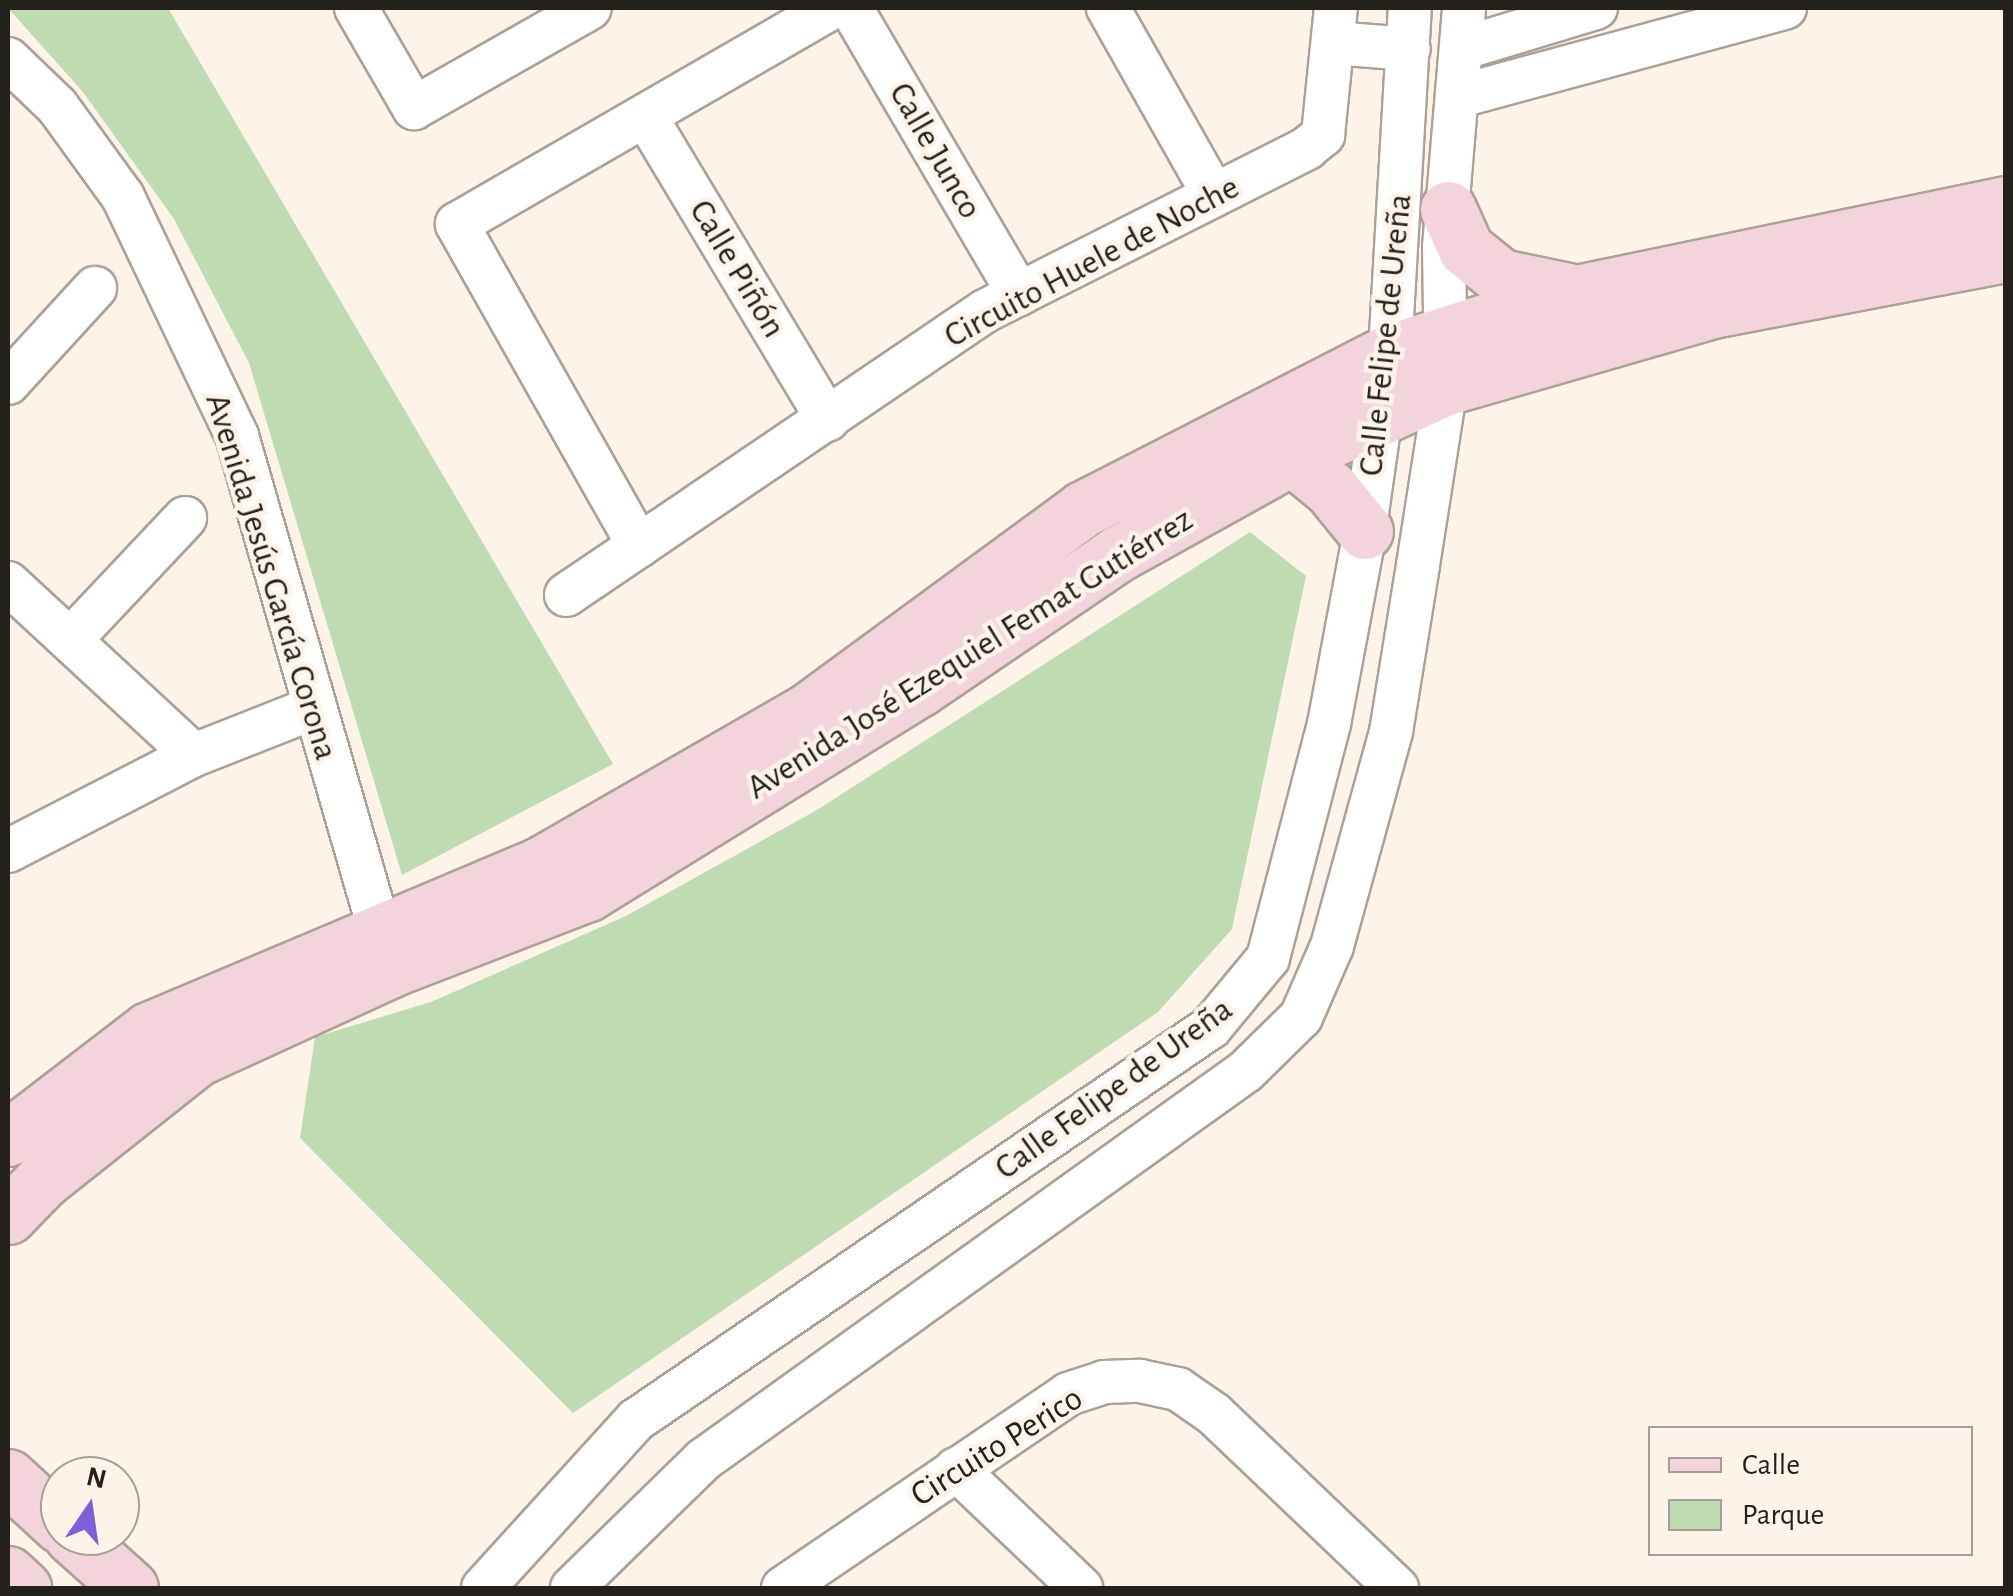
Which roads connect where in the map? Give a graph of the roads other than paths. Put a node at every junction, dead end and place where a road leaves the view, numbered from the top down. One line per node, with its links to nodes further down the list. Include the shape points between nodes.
1 (356, 8): 2 (street, via 414,108)
2 (590, 8)
3 (831, 8): 14 (street)
4 (852, 8): 21 (street, Calle Junco)
5 (1108, 8): 15 (street)
6 (1596, 8): 11 (street)
7 (1784, 8): 8 (street)
8 (1699, 18): 13 (street)
9 (1335, 25): 10 (street, Circuito Huele de Noche); 15 (street, Circuito Huele de Noche, via 1323,135)
10 (1409, 28): 23 (street, Calle Felipe de Ureña)
11 (1464, 28): 13 (street, Calle Felipe de Ureña)
12 (8, 59): 35 (street, Avenida Jesús García Corona, via 58,106 123,197 185,315 238,436)
13 (1460, 96): 17 (street, Calle Felipe de Ureña)
14 (646, 117): 27 (street, Calle Piñón); 31 (street, via 457,224)
15 (1214, 195): 21 (street, Circuito Huele de Noche)
16 (2006, 204): 20 (street, Avenida José Ezequiel Femat Gutiérrez)
17 (1448, 209): 20 (street, via 1466,249 1501,277); 22 (street, Calle Felipe de Ureña)
18 (2006, 254): 25 (street, Avenida José Ezequiel Femat Gutiérrez, via 1712,310)
19 (95, 288): 24 (street)
20 (1576, 292): 22 (street, Avenida José Ezequiel Femat Gutiérrez)
21 (1018, 294): 27 (street, Circuito Huele de Noche)
22 (1441, 331): 23 (street, Avenida José Ezequiel Femat Gutiérrez); 25 (street, Calle Felipe de Ureña)
23 (1390, 352): 26 (street, Calle Felipe de Ureña); 38 (street, Avenida José Ezequiel Femat Gutiérrez, via 1083,510 808,710)
24 (8, 383)
25 (1446, 387): 26 (street, Avenida José Ezequiel Femat Gutiérrez); 49 (street, Calle Felipe de Ureña, via 1391,732 1332,946 1301,1017 1230,1082 703,1460)
26 (1381, 419): 28 (street, Avenida José Ezequiel Femat Gutiérrez); 30 (street, Calle Felipe de Ureña)
27 (828, 420): 31 (street, Circuito Huele de Noche)
28 (1292, 457): 30 (street, via 1332,490); 38 (street, Avenida José Ezequiel Femat Gutiérrez, via 1119,554 920,688 588,894)
29 (185, 518): 34 (street)
30 (1364, 531): 48 (street, Calle Felipe de Ureña, via 1316,776 1268,958 1245,993 1211,1027 636,1420)
31 (638, 546): 33 (street, Circuito Huele de Noche)
32 (8, 583): 34 (street)
33 (566, 595)
34 (72, 638): 36 (street)
35 (311, 709): 36 (street); 38 (street, Avenida Jesús García Corona)
36 (194, 755): 37 (street)
37 (8, 851)
38 (384, 950): 39 (street, Avenida José Ezequiel Femat Gutiérrez, via 149,1030); 40 (street, Avenida José Ezequiel Femat Gutiérrez, via 198,1058 42,1180)
39 (8, 1138)
40 (8, 1216)
41 (956, 1469): 50 (street, Circuito Perico); 51 (street); 52 (street, Circuito Perico, via 1068,1394 1104,1382 1178,1389 1214,1414)
42 (8, 1477): 43 (street)
43 (40, 1507)
44 (94, 1556): 47 (street)
45 (8, 1574): 46 (street)
46 (23, 1588)
47 (130, 1588)
48 (484, 1588)
49 (572, 1588)
50 (784, 1588)
51 (1082, 1588)
52 (1396, 1588)

